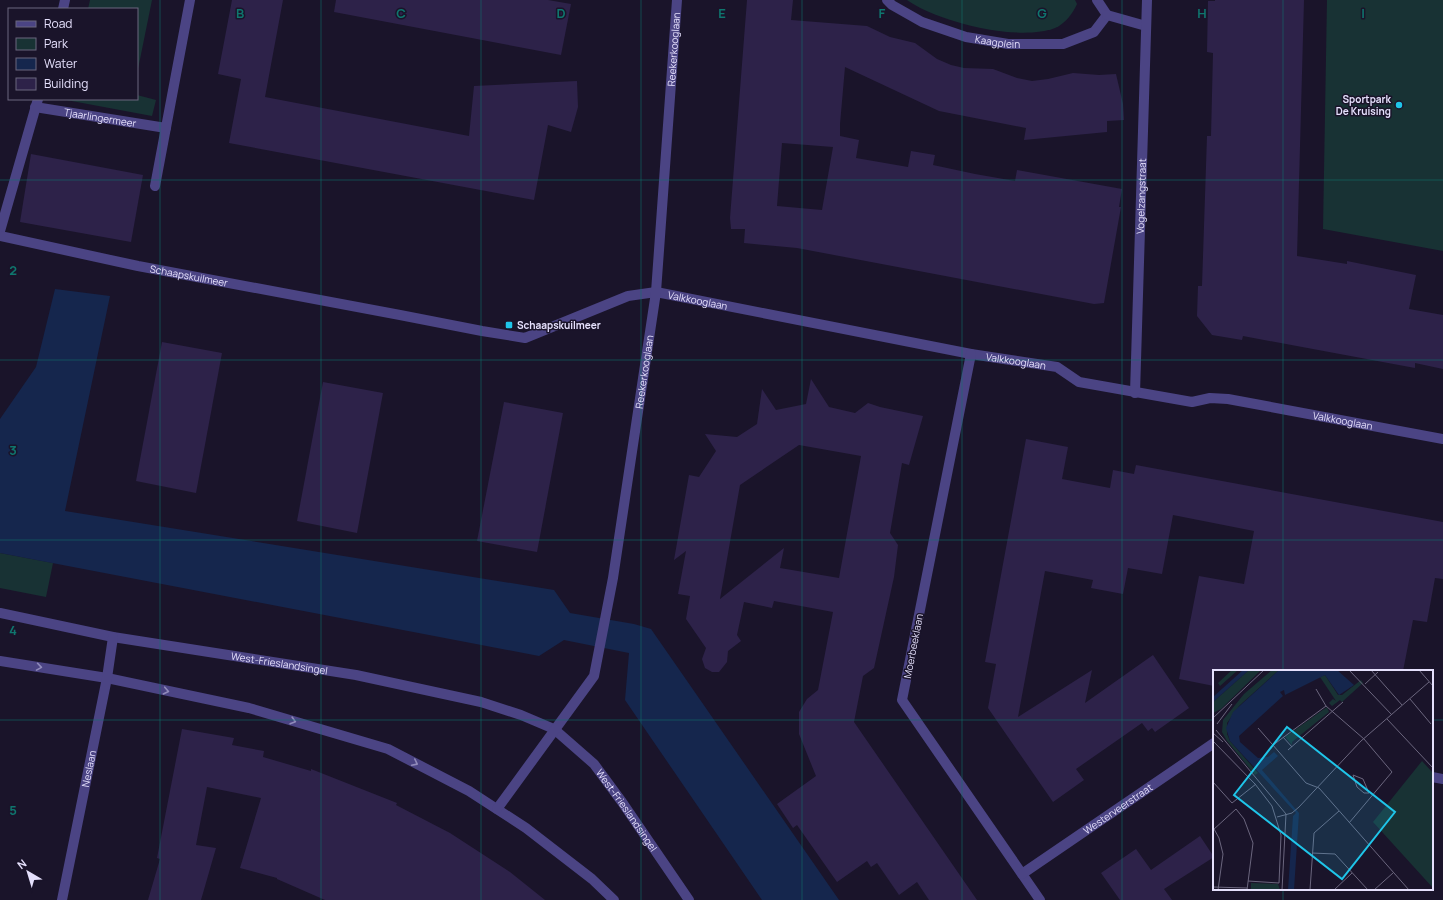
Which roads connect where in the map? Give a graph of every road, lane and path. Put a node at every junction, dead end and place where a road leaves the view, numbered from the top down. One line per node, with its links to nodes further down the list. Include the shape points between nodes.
1 (190, 0): 9 (street)
2 (677, 0): 13 (street, Reekerkooglaan)
3 (887, 0): 6 (street, Kaagplein, via 922,22 966,37 1008,44 1063,44 1094,32)
4 (1097, 0): 6 (street)
5 (1147, 0): 7 (street, Vogelzangstraat)
6 (1107, 15): 7 (street)
7 (1146, 26): 15 (street, Vogelzangstraat)
8 (36, 103): 9 (street, Tjaarlingermeer); 11 (street, Tjaarlingermeer)
9 (166, 128): 10 (street)
10 (155, 186)
11 (0, 231)
12 (0, 236): 13 (street, Schaapskuilmeer, via 138,266 525,338 628,296)
13 (656, 292): 14 (street, Valkkooglaan); 21 (street, Reekerkooglaan, via 613,578 594,676)
14 (971, 354): 15 (street, Valkkooglaan, via 1057,367 1079,382); 26 (street, Moerbeeklaan, via 902,700)
15 (1135, 393): 16 (street, Valkkooglaan, via 1192,402 1210,398 1228,399)
16 (1443, 439)
17 (0, 613): 18 (street, West-Frieslandsingel)
18 (113, 636): 20 (street, Neslaan); 21 (street, West-Frieslandsingel, via 356,675 481,702)
19 (0, 661): 20 (street, one-way to 20)
20 (106, 678): 25 (street, one-way to 25, via 249,708 388,749 469,791); 27 (street, Neslaan)
21 (554, 729): 25 (street); 29 (street, West-Frieslandsingel, via 594,764)
22 (1213, 744): 26 (street, Westerveerstraat)
23 (1433, 777): 24 (street)
24 (1443, 779)
25 (496, 809): 28 (street, via 580,869)
26 (1022, 874): 30 (street, Moerbeeklaan)
27 (62, 900)
28 (614, 900)
29 (688, 900)
30 (1040, 900)

